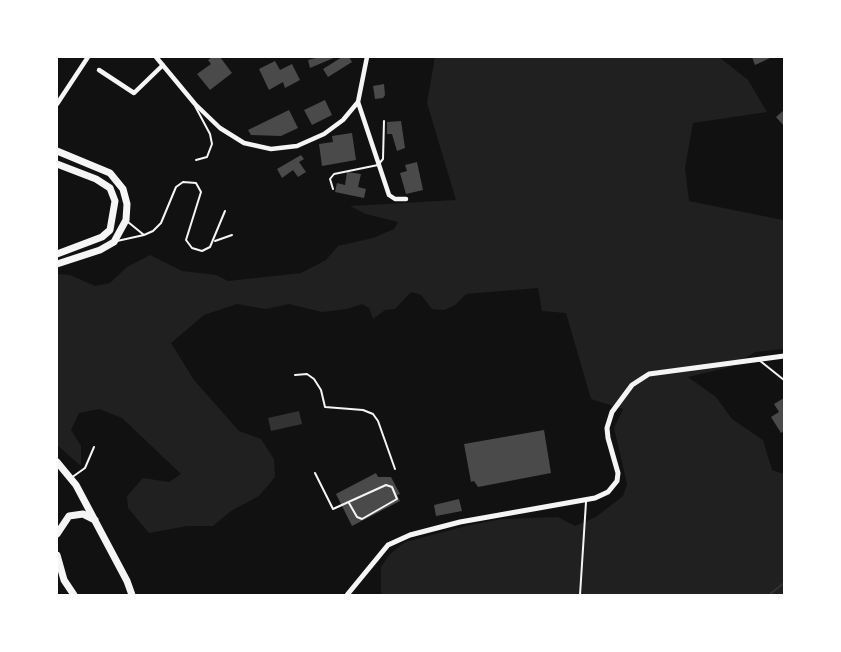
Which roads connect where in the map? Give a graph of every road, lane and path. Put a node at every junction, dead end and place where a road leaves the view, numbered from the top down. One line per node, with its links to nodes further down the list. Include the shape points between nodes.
1 (88, 57): 7 (street)
2 (156, 57): 4 (street)
3 (367, 57): 6 (street)
4 (163, 65): 5 (street, via 134,93); 8 (street)
5 (99, 70)
6 (358, 102): 8 (street, via 344,120 324,134 297,146 271,149 244,142 220,129); 13 (street)
7 (57, 104)
8 (195, 104): 11 (lane, via 212,144 207,157)
9 (384, 121): 13 (lane, via 384,154)
10 (57, 151): 17 (main road, via 118,180 127,204)
11 (196, 159)
12 (57, 164): 22 (main road, via 96,179 110,188 115,201 110,230 102,237)
13 (378, 165): 14 (lane, via 334,174 330,179); 15 (street, via 392,198)
14 (333, 189)
15 (406, 199)
16 (225, 211): 20 (lane)
17 (126, 220): 18 (lane); 21 (main road)
18 (144, 235): 20 (lane, via 161,223 176,187 189,181 196,183 201,192 186,240 192,248 202,251); 21 (lane)
19 (232, 235): 20 (lane)
20 (215, 240)
21 (114, 242): 23 (main road)
22 (57, 254)
23 (57, 264)
24 (784, 356): 25 (street)
25 (759, 360): 27 (lane); 33 (street, via 649,374 632,385 612,411 607,428 617,481 608,492)
26 (295, 375): 30 (lane, via 307,374 314,379 325,407 373,414)
27 (784, 380)
28 (94, 447): 32 (lane, via 85,468)
29 (57, 462): 32 (main road)
30 (394, 469)
31 (315, 473): 34 (lane, via 333,509)
32 (71, 478): 35 (main road)
33 (586, 499): 40 (street, via 410,535 388,545); 41 (lane)
34 (350, 503): 34 (lane, via 386,484 398,499 362,519)
35 (95, 520): 36 (main road, via 83,514 69,516); 39 (main road)
36 (57, 534)
37 (57, 556): 38 (main road, via 64,580)
38 (74, 595)
39 (132, 595)
40 (347, 595)
41 (580, 595)

